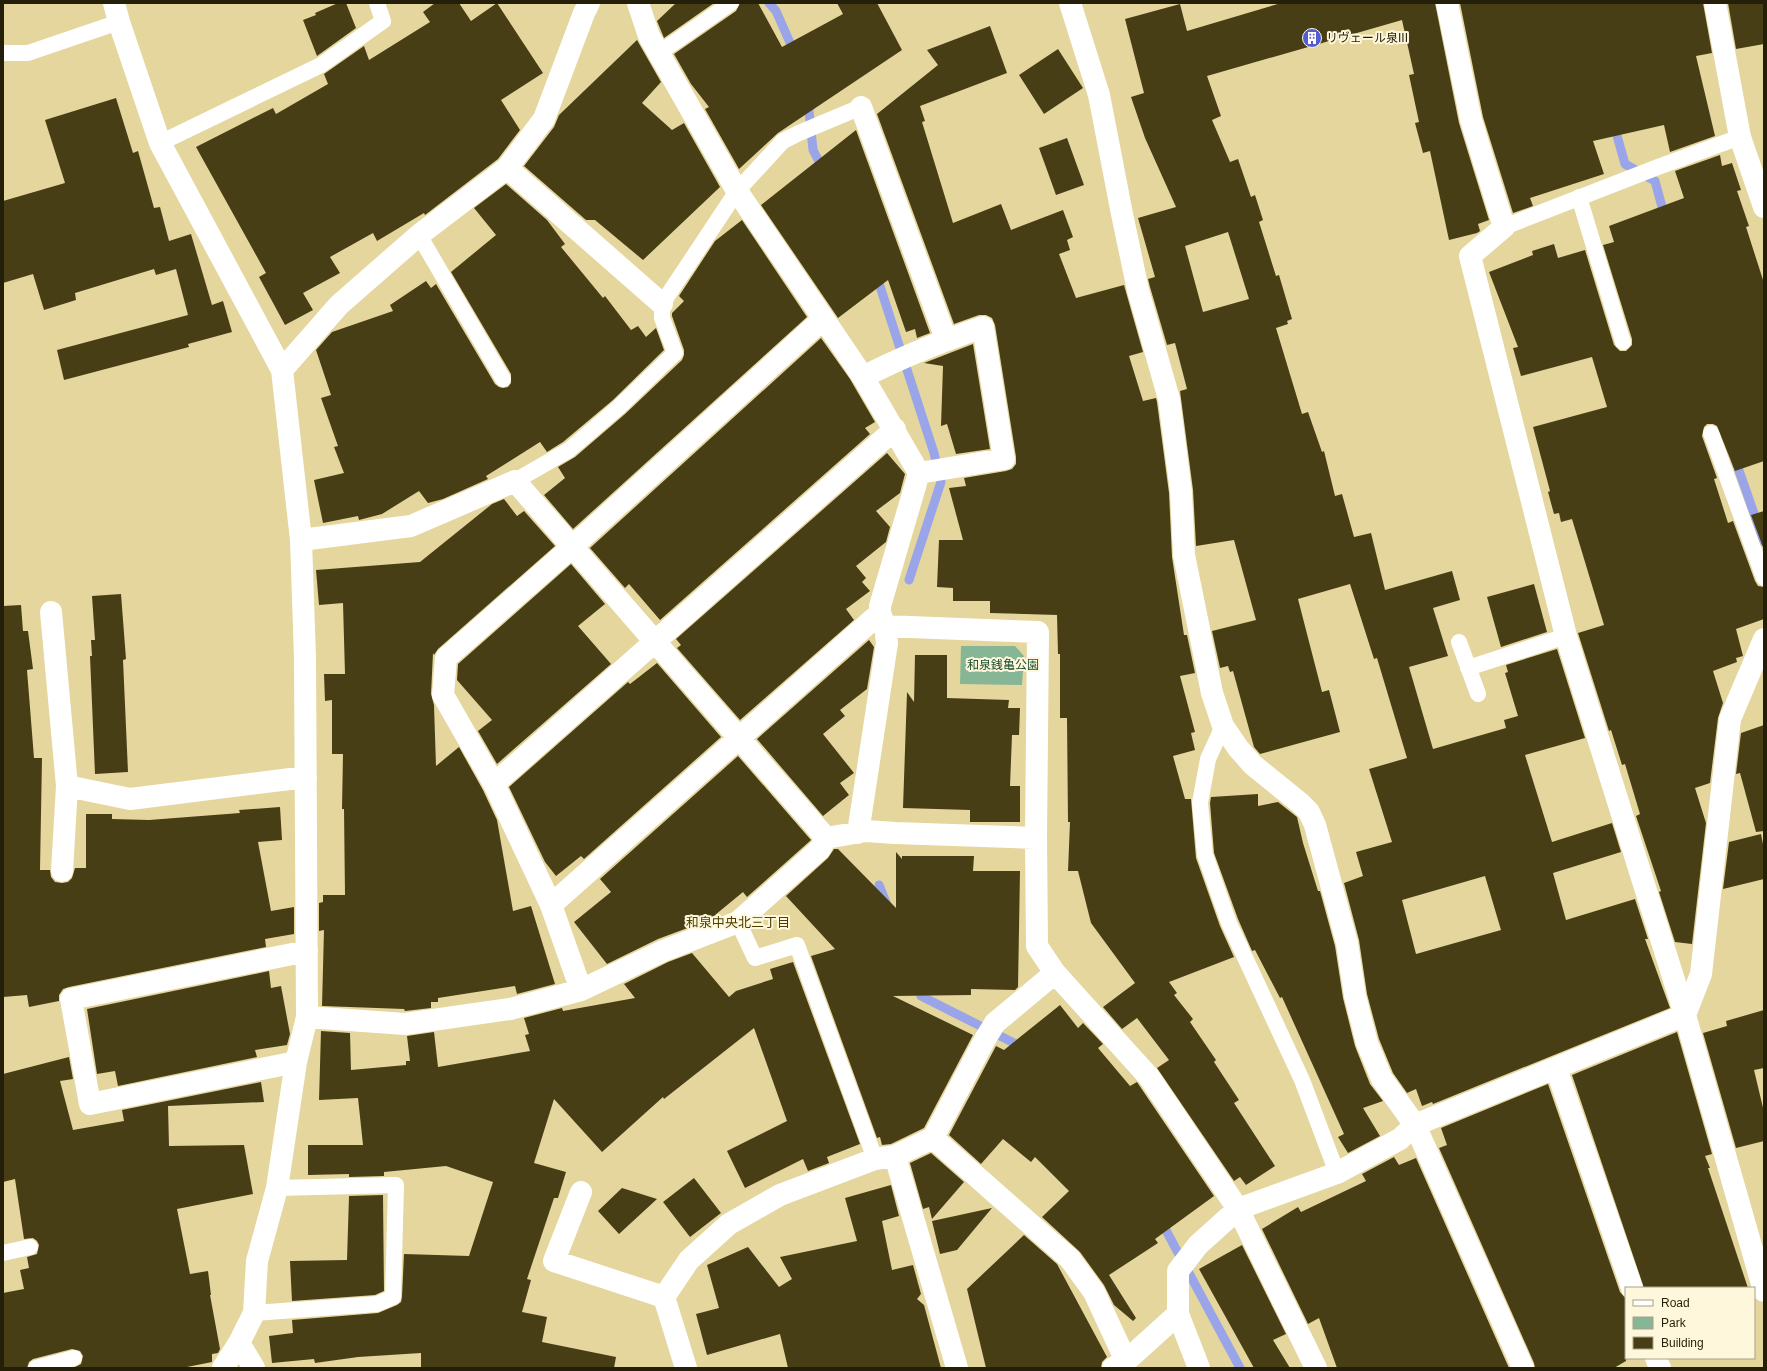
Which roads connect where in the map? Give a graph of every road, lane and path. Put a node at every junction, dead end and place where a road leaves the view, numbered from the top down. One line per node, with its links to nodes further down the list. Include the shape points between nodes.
1 (377, 3): 13 (lane, via 383,21 321,65)
2 (589, 3): 14 (street, via 544,119)
3 (638, 3): 10 (street, via 649,36)
4 (730, 3): 10 (lane)
5 (1070, 3): 43 (street, via 1099,95 1138,290 1168,399 1181,492 1184,555 1212,693)
6 (1447, 3): 18 (street, via 1471,120)
7 (1715, 3): 12 (street)
8 (117, 13): 9 (lane, via 28,53); 13 (street)
9 (3, 53)
10 (659, 53): 15 (street)
11 (861, 107): 15 (lane, via 783,142); 22 (street)
12 (1740, 137): 16 (lane); 17 (street)
13 (160, 143): 24 (street)
14 (506, 168): 19 (street); 20 (street)
15 (737, 191): 20 (lane); 21 (street)
16 (1579, 197): 18 (lane); 23 (lane)
17 (1764, 207)
18 (1504, 227): 36 (street, via 1470,256)
19 (419, 235): 24 (street, via 339,305); 26 (lane)
20 (662, 304): 30 (lane, via 662,318 675,354 569,450)
21 (823, 319): 25 (street); 32 (street)
22 (946, 339): 25 (street); 29 (street, via 983,327 1004,459)
23 (1623, 342)
24 (282, 370): 31 (street)
25 (863, 377): 27 (street)
26 (503, 379)
27 (895, 429): 29 (street); 37 (street)
28 (1711, 433): 33 (lane)
29 (925, 472): 35 (street, via 880,606)
30 (514, 481): 31 (street, via 411,526); 32 (street)
31 (301, 540): 45 (street)
32 (572, 547): 37 (street); 46 (street, via 446,658 442,695)
33 (1764, 578)
34 (51, 612): 47 (street)
35 (885, 622): 44 (street); 48 (street, via 887,643); 50 (street, via 924,628 1038,632)
36 (1566, 636): 40 (lane); 57 (street)
37 (655, 642): 44 (street); 46 (street)
38 (1459, 642): 40 (lane)
39 (1760, 648): 41 (street); 57 (street, via 1730,719 1701,974)
40 (1468, 668): 42 (lane)
41 (1764, 678)
42 (1478, 694)
43 (1223, 726): 61 (street, via 1252,765 1309,812 1315,825 1347,943 1355,996 1367,1043 1382,1079); 64 (lane, via 1208,759 1200,803 1205,854 1229,923 1302,1080)
44 (738, 738): 49 (street); 52 (street)
45 (306, 777): 47 (street, via 130,799); 54 (street)
46 (494, 784): 52 (street)
47 (67, 786): 51 (street)
48 (862, 832): 49 (street); 50 (street)
49 (826, 838): 53 (street, via 820,849)
50 (1036, 838): 55 (street, via 1037,946)
51 (62, 871)
52 (551, 905): 56 (street)
53 (738, 922): 56 (street, via 663,951); 63 (lane, via 755,958 797,945)
54 (307, 951): 58 (street); 59 (street, via 71,999 90,1104)
55 (1055, 973): 62 (street, via 989,1032); 67 (street, via 1148,1077)
56 (581, 990): 58 (street, via 510,1009 405,1024)
57 (1685, 1015): 60 (street); 71 (street)
58 (307, 1017): 59 (street)
59 (296, 1062): 65 (street)
60 (1556, 1068): 61 (street); 70 (street)
61 (1414, 1125): 64 (street, via 1400,1139); 85 (street)
62 (933, 1138): 63 (street); 77 (street, via 1070,1258 1094,1292)
63 (885, 1158): 72 (street, via 780,1195 728,1224 689,1260); 82 (street)
64 (1337, 1174): 67 (street)
65 (277, 1188): 73 (street, via 257,1261); 73 (lane, via 396,1184 393,1297 377,1304)
66 (581, 1192): 72 (street, via 554,1261)
67 (1238, 1209): 74 (street, via 1198,1245 1178,1271); 84 (street)
68 (30, 1247): 69 (lane)
69 (3, 1253)
70 (1632, 1287)
71 (1764, 1291)
72 (664, 1297): 81 (street)
73 (254, 1313): 75 (street)
74 (1178, 1314): 77 (street); 83 (street)
75 (239, 1343): 79 (street); 80 (street)
76 (74, 1358): 78 (lane)
77 (1120, 1364)
78 (36, 1368)
79 (223, 1368)
80 (254, 1368)
81 (686, 1368)
82 (957, 1368)
83 (1199, 1368)
84 (1316, 1368)
85 (1522, 1368)

